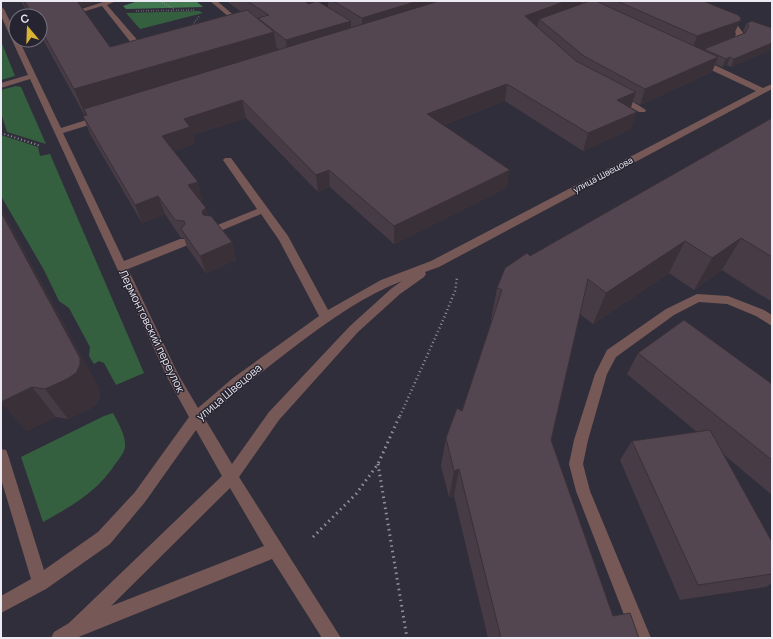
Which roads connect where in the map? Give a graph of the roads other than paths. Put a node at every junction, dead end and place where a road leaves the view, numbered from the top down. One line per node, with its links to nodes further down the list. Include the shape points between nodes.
1 (113, 1): 3 (street)
2 (213, 1): 8 (street)
3 (103, 4): 6 (street); 12 (street)
4 (1, 9): 7 (street, Лермонтовский переулок)
5 (716, 16): 9 (street, via 736,27 740,34 737,39)
6 (60, 17)
7 (8, 20)
8 (247, 29)
9 (717, 47)
10 (21, 48): 13 (street, Лермонтовский переулок)
11 (700, 54): 16 (street, via 691,57)
12 (147, 56)
13 (32, 76): 14 (street); 20 (street, Лермонтовский переулок)
14 (1, 86)
15 (772, 86): 16 (street, улица Швецова)
16 (763, 91): 25 (street, улица Швецова)
17 (609, 92): 18 (street)
18 (642, 110)
19 (108, 116): 20 (street)
20 (58, 131): 26 (street, Лермонтовский переулок)
21 (228, 160): 22 (street)
22 (263, 210): 23 (street); 27 (street, via 284,240)
23 (214, 230)
24 (184, 242): 26 (street)
25 (435, 264): 27 (street, улица Швецова, via 385,283); 31 (street, улица Швецова, via 396,291 354,328 274,416)
26 (121, 267): 29 (street, Лермонтовский переулок)
27 (326, 317): 29 (street, улица Швецова, via 238,382)
28 (772, 320): 38 (street, via 760,312 728,300 697,298 670,312 611,354 600,374 576,464 583,491)
29 (196, 419): 31 (street, Лермонтовский переулок); 33 (street, улица Швецова, via 140,497 104,538)
30 (1, 455): 33 (street)
31 (231, 477): 32 (street, Лермонтовский переулок); 35 (street, улица Швецова)
32 (276, 550): 35 (street); 37 (street, Лермонтовский переулок)
33 (40, 583): 34 (street, улица Швецова)
34 (1, 605)
35 (75, 629): 36 (street, улица Швецова)
36 (60, 638)
37 (332, 638)
38 (642, 638)

